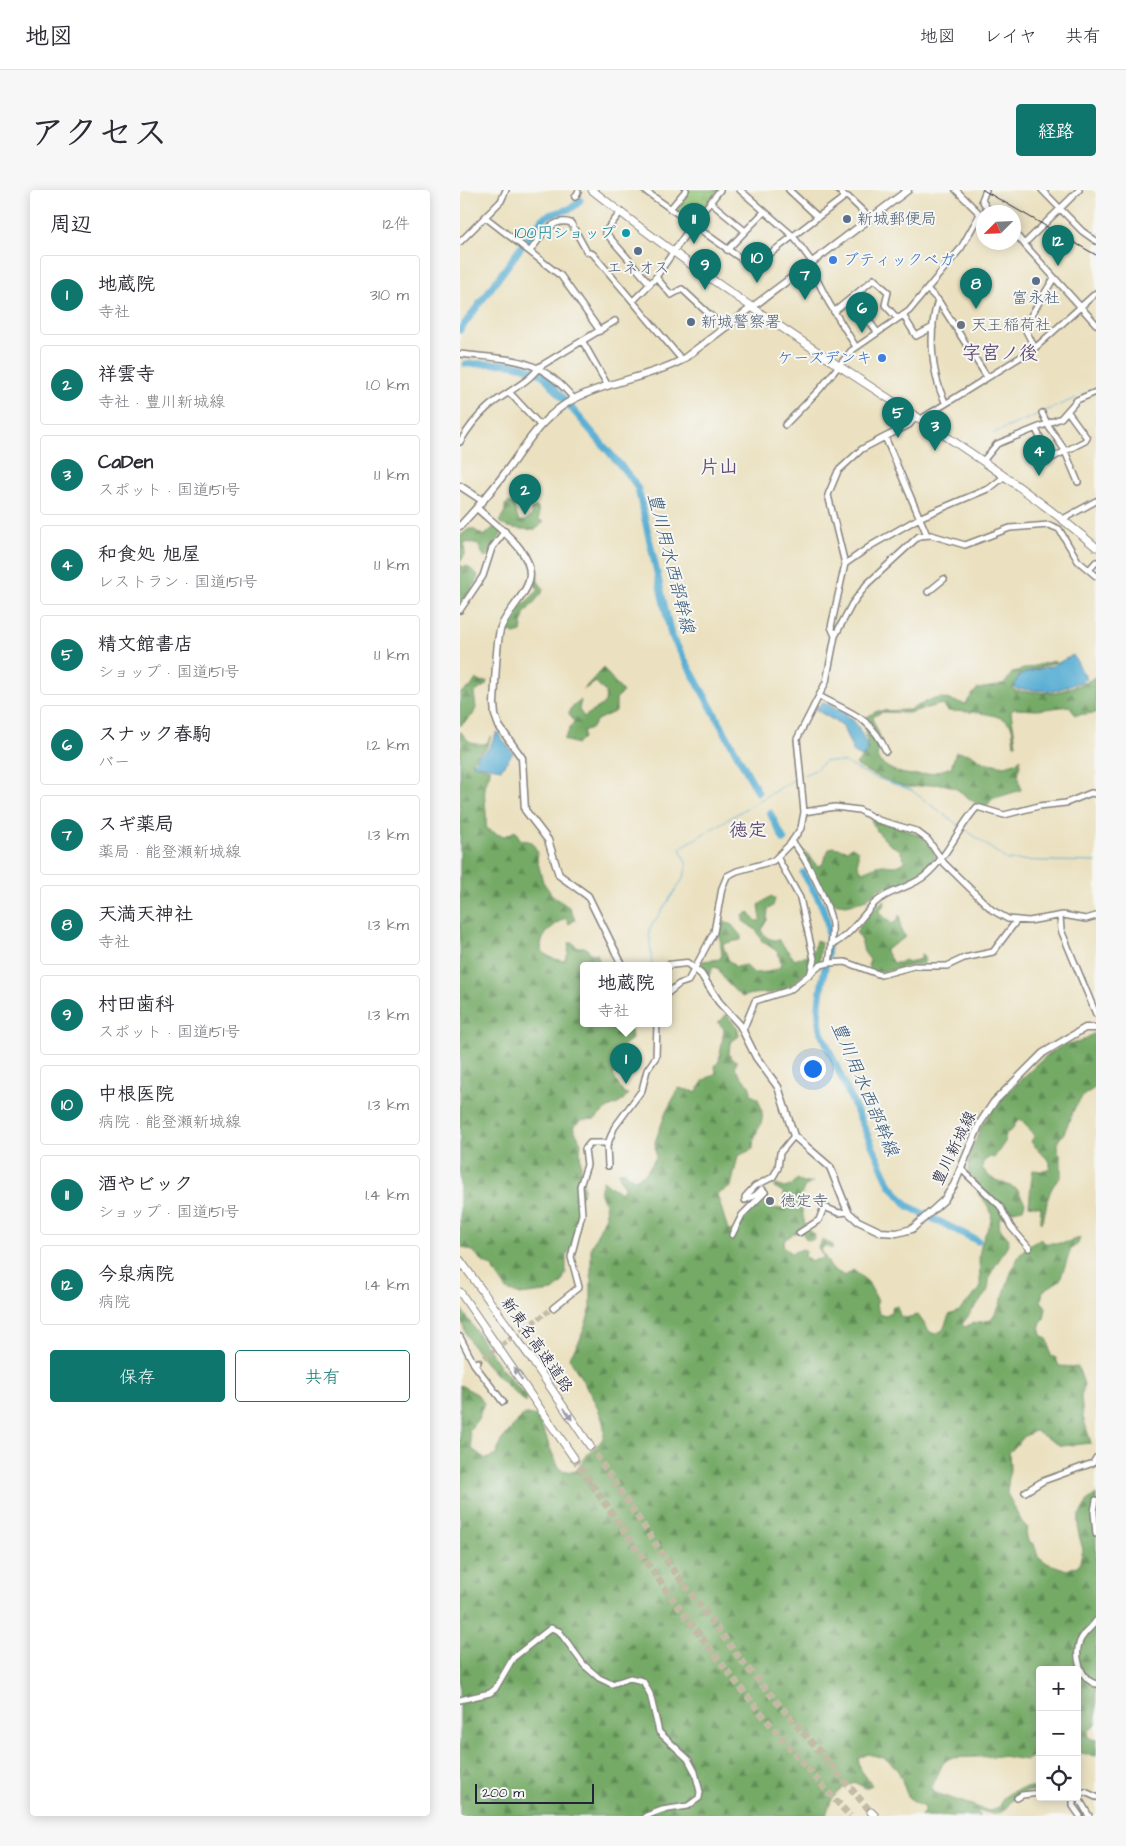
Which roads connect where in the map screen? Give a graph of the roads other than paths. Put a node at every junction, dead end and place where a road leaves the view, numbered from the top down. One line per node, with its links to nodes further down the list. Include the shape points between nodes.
1 (506, 190): 22 (street, via 501,201)
2 (592, 190): 21 (highway)
3 (644, 190): 18 (street)
4 (686, 190): 18 (street)
5 (720, 190): 15 (street)
6 (740, 190): 20 (street)
7 (788, 190): 23 (street)
8 (838, 190): 14 (street)
9 (908, 190): 24 (main road)
10 (956, 190): 19 (street)
11 (986, 190): 16 (street, via 982,200)
12 (1042, 190): 17 (street)
13 (1079, 190): 17 (street)
14 (844, 196): 23 (street); 24 (street)
15 (710, 202): 26 (street); 27 (street)
16 (985, 205)
17 (1060, 209): 30 (street); 32 (street)
18 (670, 210): 26 (street)
19 (976, 210)
20 (764, 212): 27 (street); 28 (street)
21 (620, 213): 35 (highway); 39 (street, via 605,232)
22 (485, 216): 31 (street); 33 (street)
23 (818, 217): 28 (street)
24 (870, 218): 36 (main road)
25 (976, 221): 40 (street, via 961,248)
26 (692, 225): 34 (street); 35 (street)
27 (745, 231): 34 (street)
28 (793, 236): 34 (street, via 754,266); 36 (street)
29 (1021, 240): 32 (street)
30 (1096, 241)
31 (460, 242)
32 (1024, 244): 38 (street)
33 (528, 250): 43 (street, via 543,232 562,222 569,222 587,252 593,254); 54 (street, via 561,276)
34 (727, 250)
35 (674, 252): 37 (street); 44 (highway)
36 (810, 263): 44 (main road); 47 (street)
37 (656, 277): 39 (street); 53 (street, via 671,294 682,289)
38 (1054, 278): 45 (street); 58 (street, via 1024,327)
39 (650, 284): 43 (street)
40 (927, 289): 42 (street); 48 (street)
41 (1096, 293): 45 (street)
42 (938, 300): 52 (street); 63 (street)
43 (633, 301): 60 (street)
44 (752, 307): 53 (main road); 61 (highway)
45 (1081, 307): 51 (street); 58 (street)
46 (862, 311): 55 (street)
47 (834, 312): 49 (street, via 874,278 888,292 885,305); 57 (street)
48 (903, 315): 49 (street); 52 (street, via 916,336)
49 (897, 318): 55 (street)
50 (615, 321): 54 (street)
51 (1096, 324)
52 (933, 327): 68 (street, via 935,378)
53 (724, 328): 60 (main road)
54 (600, 331): 56 (street)
55 (878, 332): 57 (street)
56 (583, 342): 62 (street); 64 (street)
57 (856, 347): 61 (street)
58 (1035, 348): 63 (street)
59 (460, 354): 62 (street, via 518,360)
60 (682, 360): 64 (main road, via 650,374)
61 (840, 366): 71 (highway); 74 (street)
62 (539, 368): 65 (street, via 535,375); 67 (street)
63 (987, 377): 68 (street)
64 (608, 386): 67 (main road)
65 (509, 392): 73 (street); 77 (street, via 486,409)
66 (1096, 392): 69 (street, via 1077,400)
67 (573, 400): 73 (main road)
68 (945, 402): 71 (street)
69 (1068, 412): 72 (street); 78 (street, via 1087,438)
70 (1042, 413): 72 (street)
71 (919, 418): 76 (street); 79 (highway)
72 (1047, 424): 75 (street); 78 (street)
73 (540, 425): 83 (main road)
74 (785, 425)
75 (1036, 428): 78 (street, via 1050,458); 79 (street, via 997,444)
76 (885, 437): 86 (street); 93 (street, via 862,449 838,471 828,495)
77 (460, 442)
78 (1065, 451): 81 (street)
79 (983, 461): 80 (highway)
80 (1006, 476): 86 (street, via 990,488); 87 (highway)
81 (1078, 482)
82 (460, 486): 83 (main road)
83 (483, 501): 85 (main road)
84 (1096, 501): 87 (street)
85 (477, 508): 88 (main road); 89 (main road)
86 (921, 517): 90 (street); 93 (street)
87 (1063, 519): 91 (highway)
88 (460, 526)
89 (505, 531): 98 (street, via 492,548 483,576); 111 (main road, via 527,563 530,577 501,628 494,715 522,758 524,810 548,840 559,875 588,896)
90 (927, 535): 94 (street, via 965,546 1010,528 1049,525 1059,529 1078,561); 99 (street, via 914,539 867,584)
91 (1096, 547)
92 (1096, 562): 94 (street)
93 (845, 564): 99 (street, via 831,627)
94 (1089, 570): 95 (street)
95 (1096, 576)
96 (944, 579): 97 (street)
97 (928, 592)
98 (460, 609)
99 (835, 636): 100 (street, via 828,675)
100 (819, 696): 101 (street, via 854,713 876,734); 103 (street, via 797,739)
101 (886, 751)
102 (1096, 794): 106 (street, via 1004,815 977,807)
103 (804, 812): 104 (street, via 803,823); 106 (street, via 835,807 859,810 921,834 935,847)
104 (792, 840): 105 (street); 110 (street, via 829,913)
105 (777, 857): 114 (street, via 767,864 728,876 722,888 714,932); 115 (street, via 785,867 801,904 814,959)
106 (941, 859): 109 (street, via 992,910); 110 (street, via 920,879 876,903 865,917)
107 (1060, 916): 108 (street); 109 (street); 117 (street, via 1061,930)
108 (1096, 916)
109 (1017, 920): 113 (street, via 993,952 964,958 947,966 914,966 881,975 845,962)
110 (831, 946): 113 (street)
111 (621, 962)
112 (672, 964): 114 (main road, via 684,962)
113 (826, 964): 115 (street)
114 (696, 969): 116 (street, via 688,981); 120 (main road)
115 (810, 975): 120 (street, via 790,990 755,1002)
116 (672, 990)
117 (1096, 1014)
118 (656, 1027): 122 (street, via 654,1061 647,1070 642,1090 614,1128)
119 (1096, 1028): 124 (main road, 豊川新城線, via 1085,1028 1043,1053 994,1102 980,1123)
120 (743, 1030): 121 (main road, via 756,1057 778,1087)
121 (794, 1136): 125 (main road, via 830,1167); 127 (street, via 780,1153 773,1177 754,1186 745,1197 746,1200 751,1198 762,1189 765,1192 742,1216)
122 (608, 1143): 123 (street); 131 (street, via 590,1143 585,1149 586,1165 580,1186 582,1214 571,1257 579,1288)
123 (608, 1166)
124 (961, 1170): 125 (main road, 豊川新城線, via 949,1192 912,1229 892,1233 874,1230 858,1222); 128 (street, via 1000,1206 1011,1227)
125 (848, 1212): 126 (street, via 839,1213 824,1207 819,1220)
126 (799, 1233)
127 (732, 1234)
128 (1029, 1248)
129 (460, 1260): 134 (highway, 新東名高速道路, one-way to 134)
130 (460, 1292): 135 (highway, 新東名高速道路, one-way to 130)
131 (554, 1308)
132 (460, 1337): 133 (street)
133 (503, 1402)
134 (590, 1446)
135 (574, 1458)
136 (1096, 1458): 137 (street, via 1093,1463 1043,1481)
137 (1025, 1492)
138 (1096, 1500): 139 (street)
139 (1096, 1534)
140 (1096, 1621): 141 (street, via 1083,1635 1078,1653 1082,1673)
141 (1096, 1684)
142 (460, 1700): 149 (street, via 490,1693 513,1658 551,1628 559,1631 584,1665 600,1678 612,1684 630,1678 643,1681 650,1694 660,1732 688,1758 700,1792 699,1798 688,1806)
143 (1036, 1793): 146 (street)
144 (1081, 1794): 145 (street)
145 (1096, 1797)
146 (1017, 1798)
147 (1073, 1801): 150 (street, via 1072,1806)
148 (1080, 1801): 151 (street)
149 (646, 1816)
150 (1080, 1816)
151 (1089, 1816)

